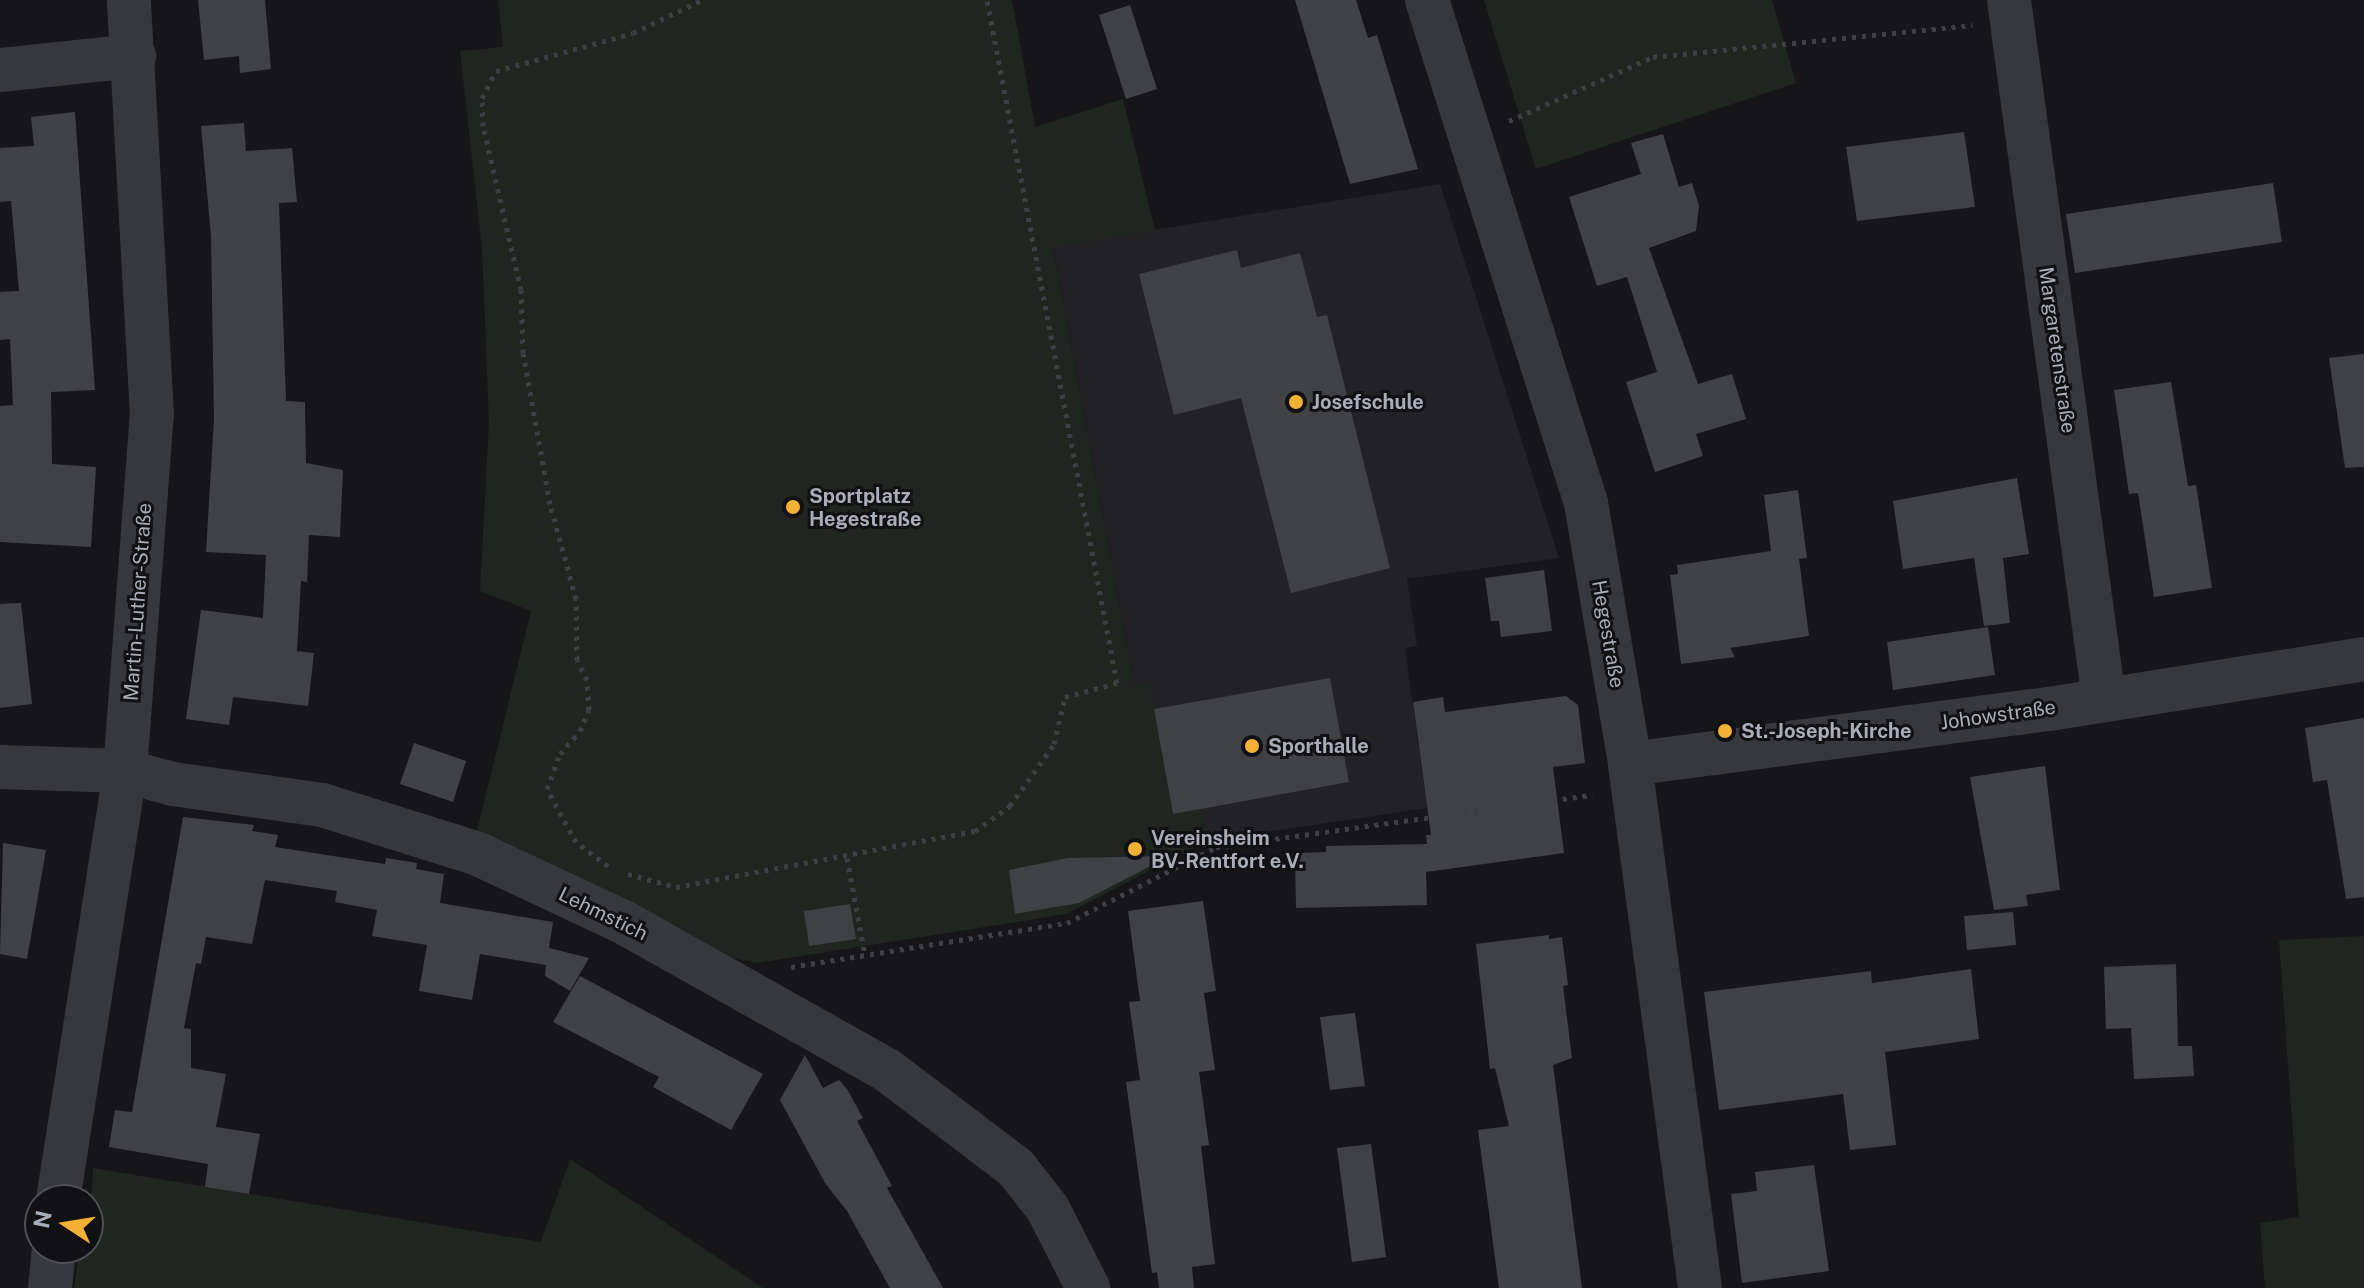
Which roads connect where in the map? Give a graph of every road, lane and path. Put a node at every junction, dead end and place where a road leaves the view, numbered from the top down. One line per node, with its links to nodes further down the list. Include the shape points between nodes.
1 (129, 0): 6 (street, Martin-Luther-Straße)
2 (702, 0): 14 (path, via 633,33 496,71 482,98 521,290 523,353 550,504 576,599 577,660 587,680 589,710 580,731 560,754 547,789 576,842 608,866 652,884 676,887)
3 (987, 0): 14 (path, via 1117,683 1065,697 1054,744 1010,806 975,831)
4 (1427, 0): 8 (street, Hegestraße)
5 (2011, 11): 8 (path, via 1653,57); 10 (street, Margaretenstraße)
6 (134, 56): 7 (street); 12 (street, Martin-Luther-Straße, via 152,415)
7 (0, 70)
8 (1470, 141): 13 (street, Hegestraße, via 1586,503)
9 (2364, 659): 10 (street, Johowstraße)
10 (2104, 700): 13 (street, Johowstraße)
11 (0, 767): 12 (street, Lehmstich)
12 (125, 771): 16 (street, Lehmstich, via 173,784 322,805 478,854 625,923); 17 (street, Martin-Luther-Straße)
13 (1632, 776): 15 (path, via 1216,847 1067,923); 21 (street, Hegestraße)
14 (847, 858): 15 (path)
15 (865, 955): 16 (path, via 789,967)
16 (756, 994): 20 (street, Lehmstich, via 887,1070 1016,1168 1048,1209)
17 (60, 1184)
18 (52, 1264): 19 (street)
19 (50, 1288)
20 (1088, 1288)
21 (1700, 1288)

